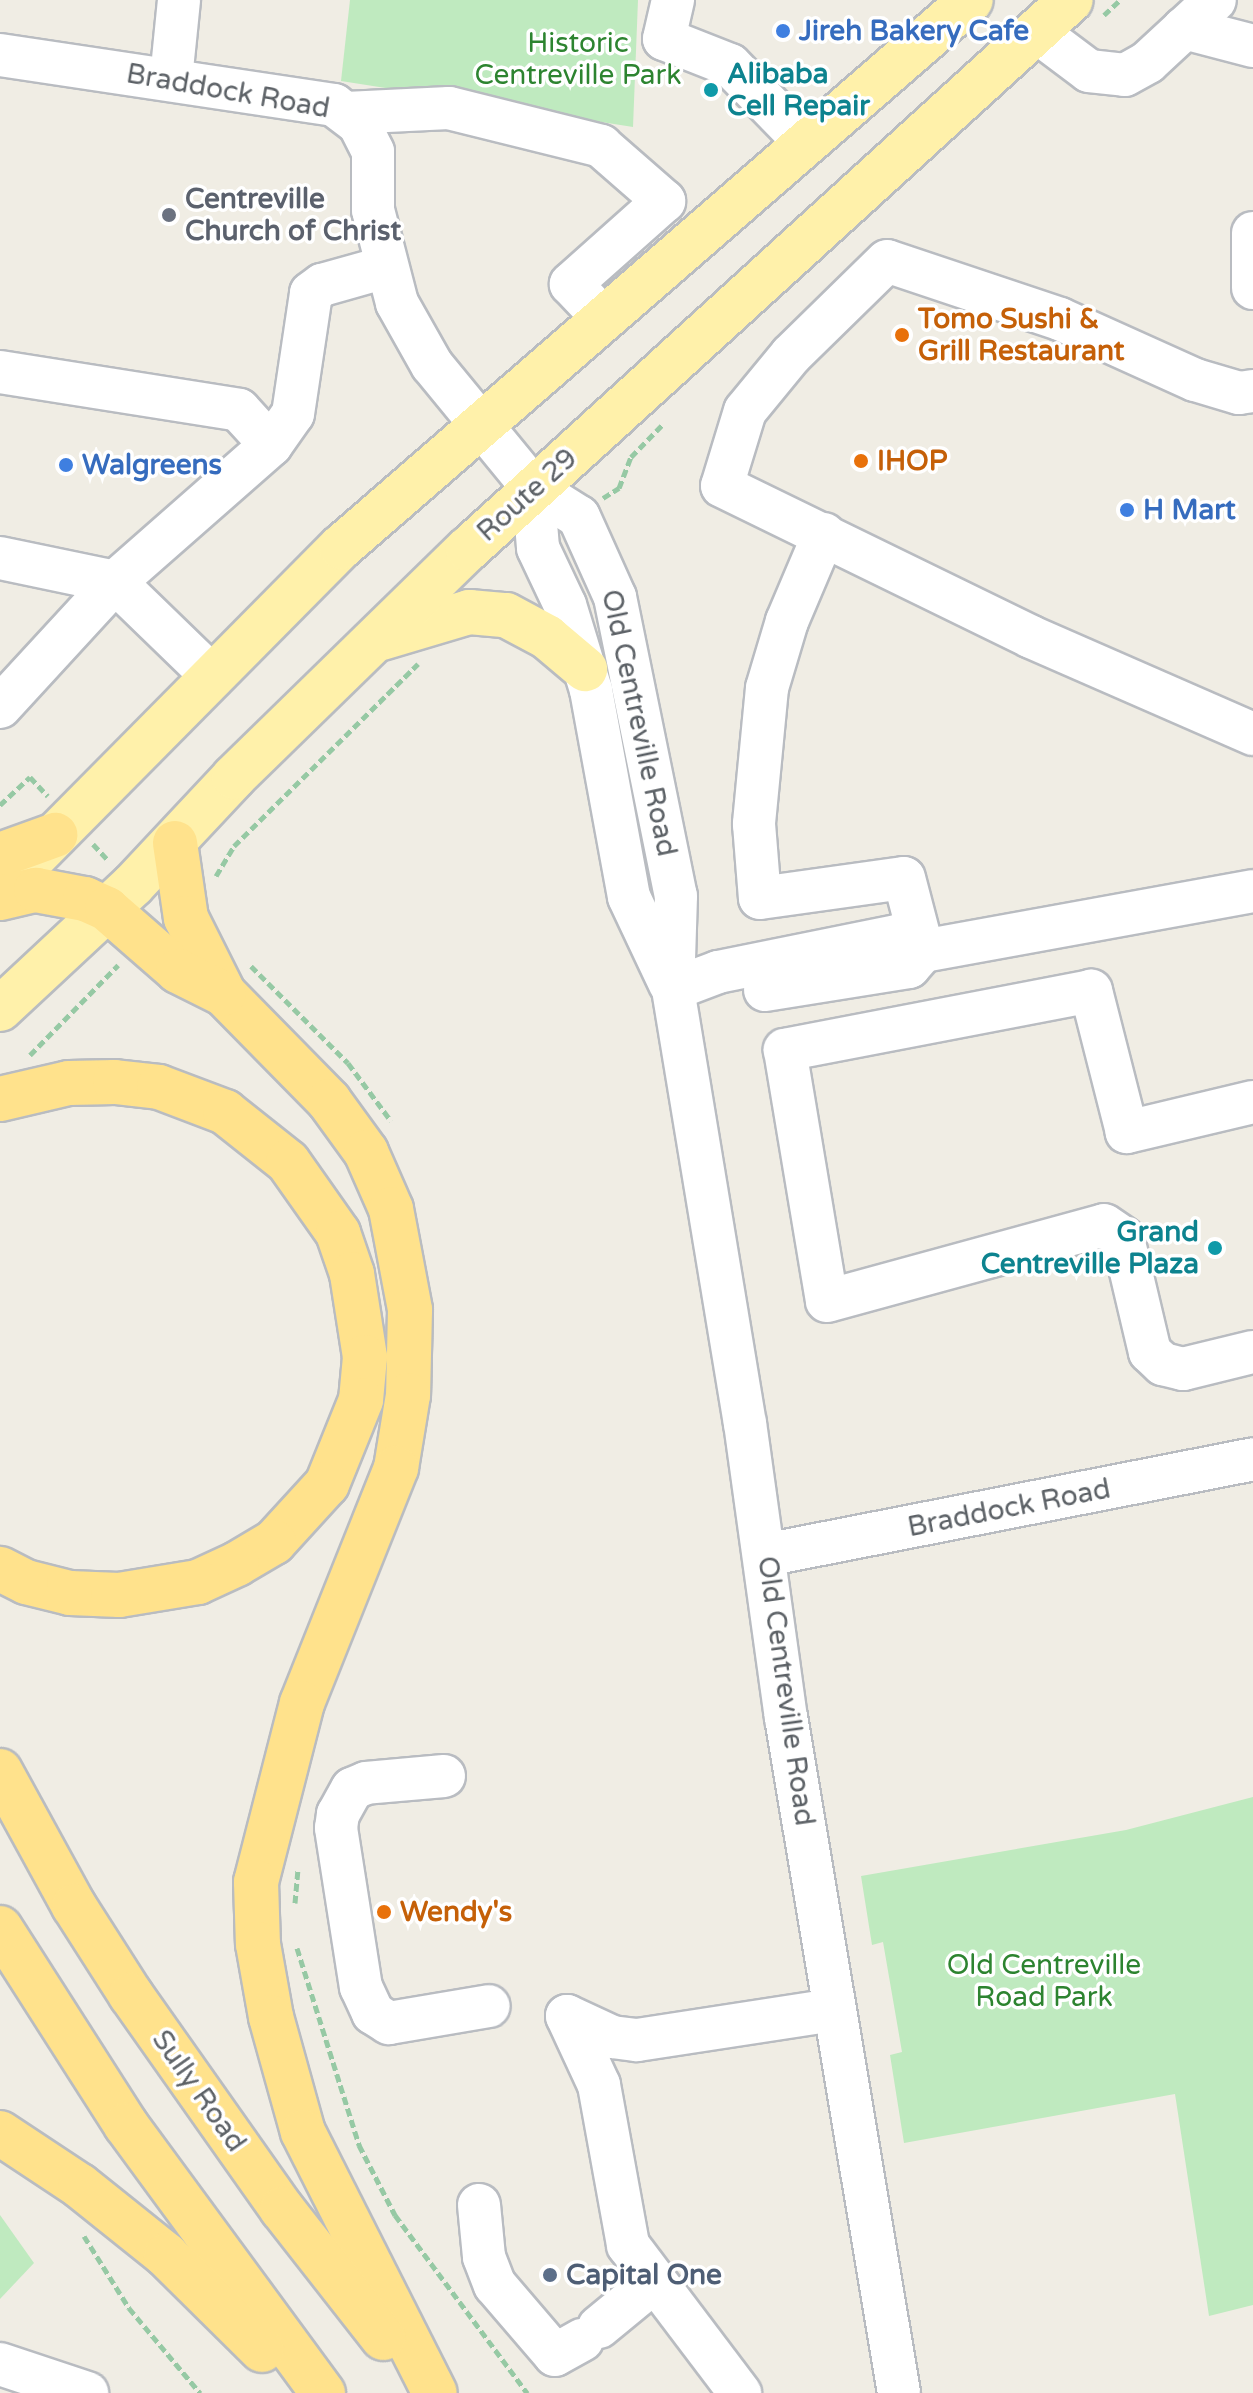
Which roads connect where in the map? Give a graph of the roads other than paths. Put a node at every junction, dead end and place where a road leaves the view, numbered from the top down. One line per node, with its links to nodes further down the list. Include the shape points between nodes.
1 (179, 0): 10 (street)
2 (673, 0): 12 (street, via 664,39 730,65)
3 (1071, 0): 7 (main road, Route 29)
4 (1215, 0): 6 (street)
5 (954, 5): 12 (main road)
6 (1184, 28): 7 (street, via 1125,75 1089,71); 8 (street)
7 (1037, 32): 21 (main road, Route 29)
8 (1253, 46)
9 (0, 55): 10 (street, Braddock Road)
10 (171, 79): 11 (street, Braddock Road, via 334,105)
11 (346, 113): 14 (street, Braddock Road, via 359,124 373,152 373,210); 16 (street, via 449,108 601,146 664,201 571,284)
12 (805, 142): 16 (main road)
13 (1253, 233): 15 (street)
14 (386, 267): 19 (street, Braddock Road, via 397,303 432,365); 20 (street, via 311,293 293,414)
15 (1252, 288)
16 (603, 318): 19 (main road)
17 (0, 372): 20 (street, via 239,410)
18 (1253, 391): 22 (street, via 1239,393 1195,380 1060,319 887,261 791,355 745,411 722,486)
19 (481, 425): 21 (street, Old Centreville Road); 27 (main road, via 341,547)
20 (271, 445): 24 (street)
21 (533, 488): 25 (main road, Route 29); 26 (street, Old Centreville Road, via 538,548 565,605); 38 (street, Old Centreville Road, via 579,517 615,597 676,896)
22 (824, 534): 29 (street, via 1025,635); 37 (street, via 787,621 767,688 754,824 760,898 904,878)
23 (0, 558): 24 (street)
24 (115, 582): 27 (street); 28 (street)
25 (369, 643): 26 (main road, via 469,612 506,615 547,637); 31 (main road, Route 29)
26 (585, 669): 38 (street, Old Centreville Road, via 629,897)
27 (211, 675): 30 (main road)
28 (0, 707)
29 (1253, 734)
30 (55, 835): 32 (highway); 34 (main road)
31 (175, 843): 35 (main road, Route 29); 40 (highway, via 184,907)
32 (0, 855)
33 (1253, 891): 36 (street)
34 (0, 895): 35 (highway, via 50,891)
35 (107, 909): 40 (highway, via 178,971); 41 (main road, Route 29)
36 (1076, 926): 37 (street); 39 (street)
37 (923, 951): 38 (street, via 897,936 718,972)
38 (673, 989): 46 (street, Old Centreville Road)
39 (1091, 991): 43 (street, via 1127,1132); 44 (street, via 785,1050 827,1301 1104,1225 1123,1238 1150,1352 1163,1364 1183,1369)
40 (224, 994): 61 (highway, via 352,1128 391,1209 410,1310 408,1395 396,1468 302,1703 273,1797 256,1882 258,1944 271,2017 303,2132)
41 (0, 1009)
42 (8, 1097): 47 (highway, via 69,1083 159,1087 225,1112 258,1135 316,1195 338,1233 352,1274 365,1357 361,1400 327,1484 274,1542 237,1564 198,1582 119,1595 70,1593)
43 (1253, 1102)
44 (1253, 1352)
45 (1253, 1459): 46 (street, Braddock Road)
46 (765, 1555): 52 (street, Old Centreville Road)
47 (0, 1569)
48 (0, 1771): 60 (highway, Sully Road, via 74,1906 131,1995 282,2209)
49 (444, 1776): 51 (street, via 366,1783 352,1789 338,1814 361,1987 373,2013 389,2023)
50 (0, 1928): 59 (highway, via 134,2137)
51 (489, 2006)
52 (833, 2010): 55 (street, via 637,2040 612,2037 567,2016 599,2085 621,2225 628,2245); 63 (street, Old Centreville Road)
53 (0, 2133): 58 (highway, via 80,2186 166,2255)
54 (479, 2205): 55 (street, via 484,2257 495,2285 555,2355)
55 (655, 2281): 62 (street)
56 (0, 2364): 57 (street)
57 (87, 2393)
58 (306, 2393)
59 (323, 2393)
60 (426, 2393)
61 (435, 2393)
62 (740, 2393)
63 (899, 2393)

